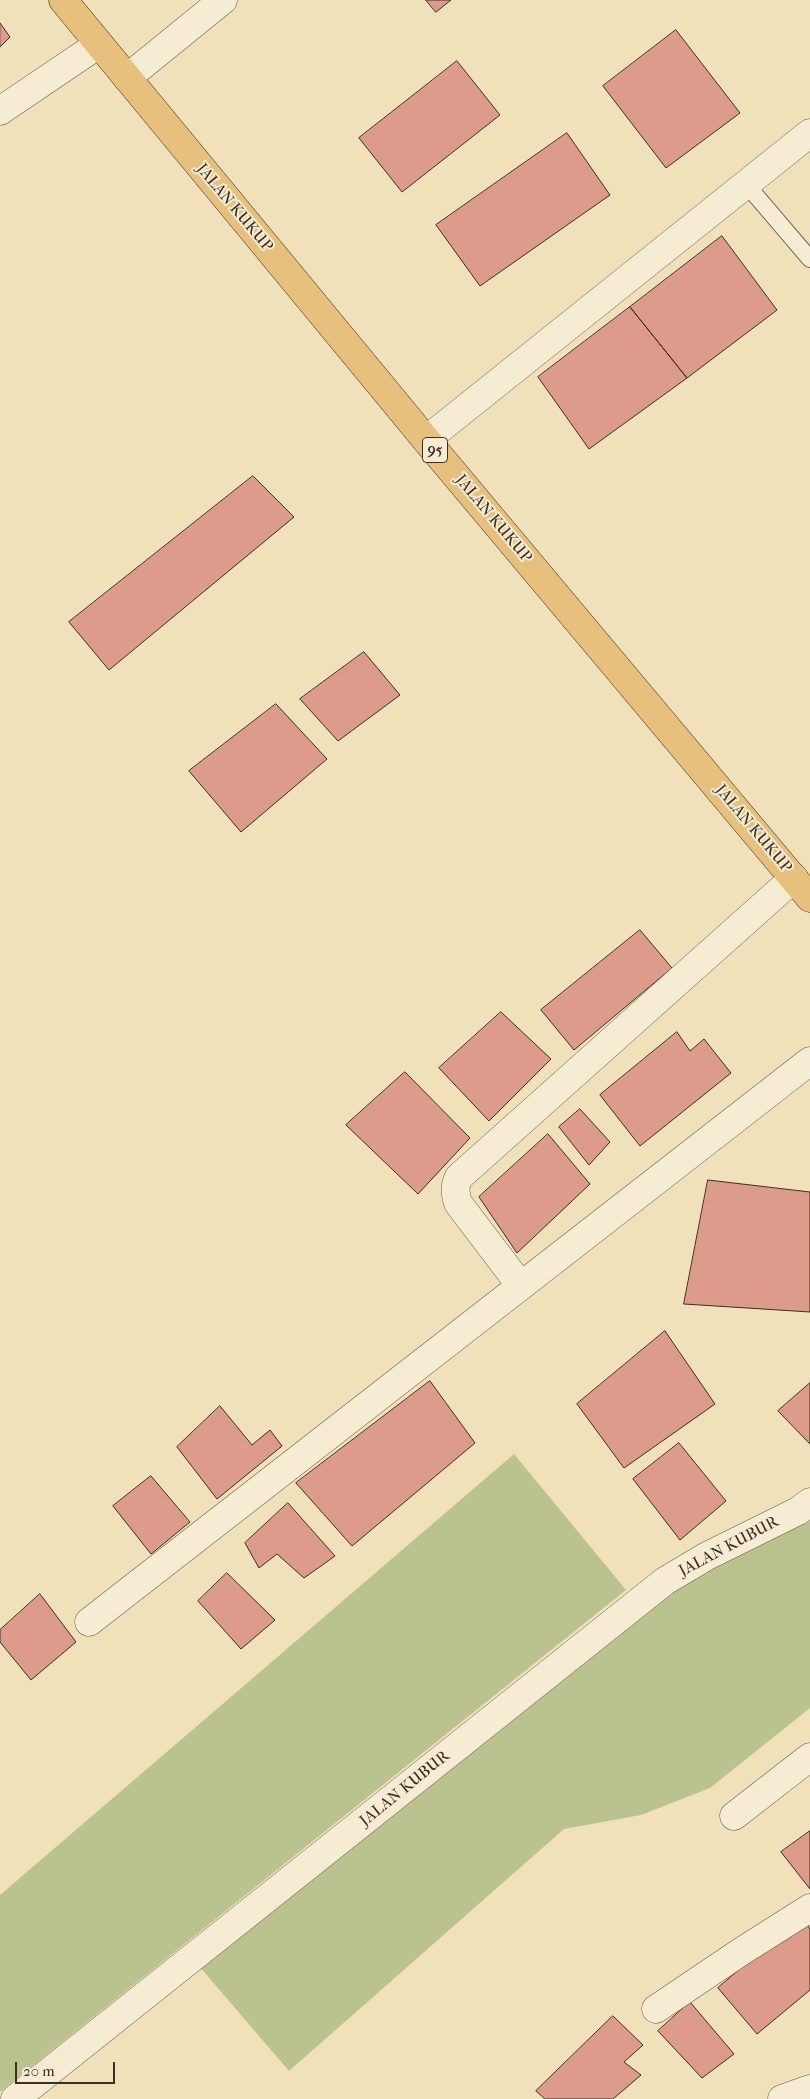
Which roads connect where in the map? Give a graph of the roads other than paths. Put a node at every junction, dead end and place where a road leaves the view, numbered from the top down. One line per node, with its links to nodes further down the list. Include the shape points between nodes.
1 (63, 0): 3 (main road, JALAN KUKUP / 95)
2 (223, 0): 4 (street)
3 (98, 44): 4 (main road, JALAN KUKUP / 95); 5 (street)
4 (127, 78): 9 (main road, JALAN KUKUP / 95)
5 (0, 111)
6 (810, 133): 7 (street)
7 (746, 184): 8 (lane); 9 (street)
8 (810, 259)
9 (426, 440): 10 (main road, JALAN KUKUP / 95)
10 (802, 888): 12 (street, via 459,1177 455,1185 458,1203)
11 (810, 1061): 12 (street)
12 (521, 1286): 14 (street)
13 (810, 1502): 20 (street, JALAN KUBUR, via 665,1581)
14 (89, 1622)
15 (810, 1757): 16 (street)
16 (734, 1816)
17 (810, 1908): 18 (street)
18 (656, 2009)
19 (810, 2089): 21 (street)
20 (15, 2099)
21 (782, 2099)

